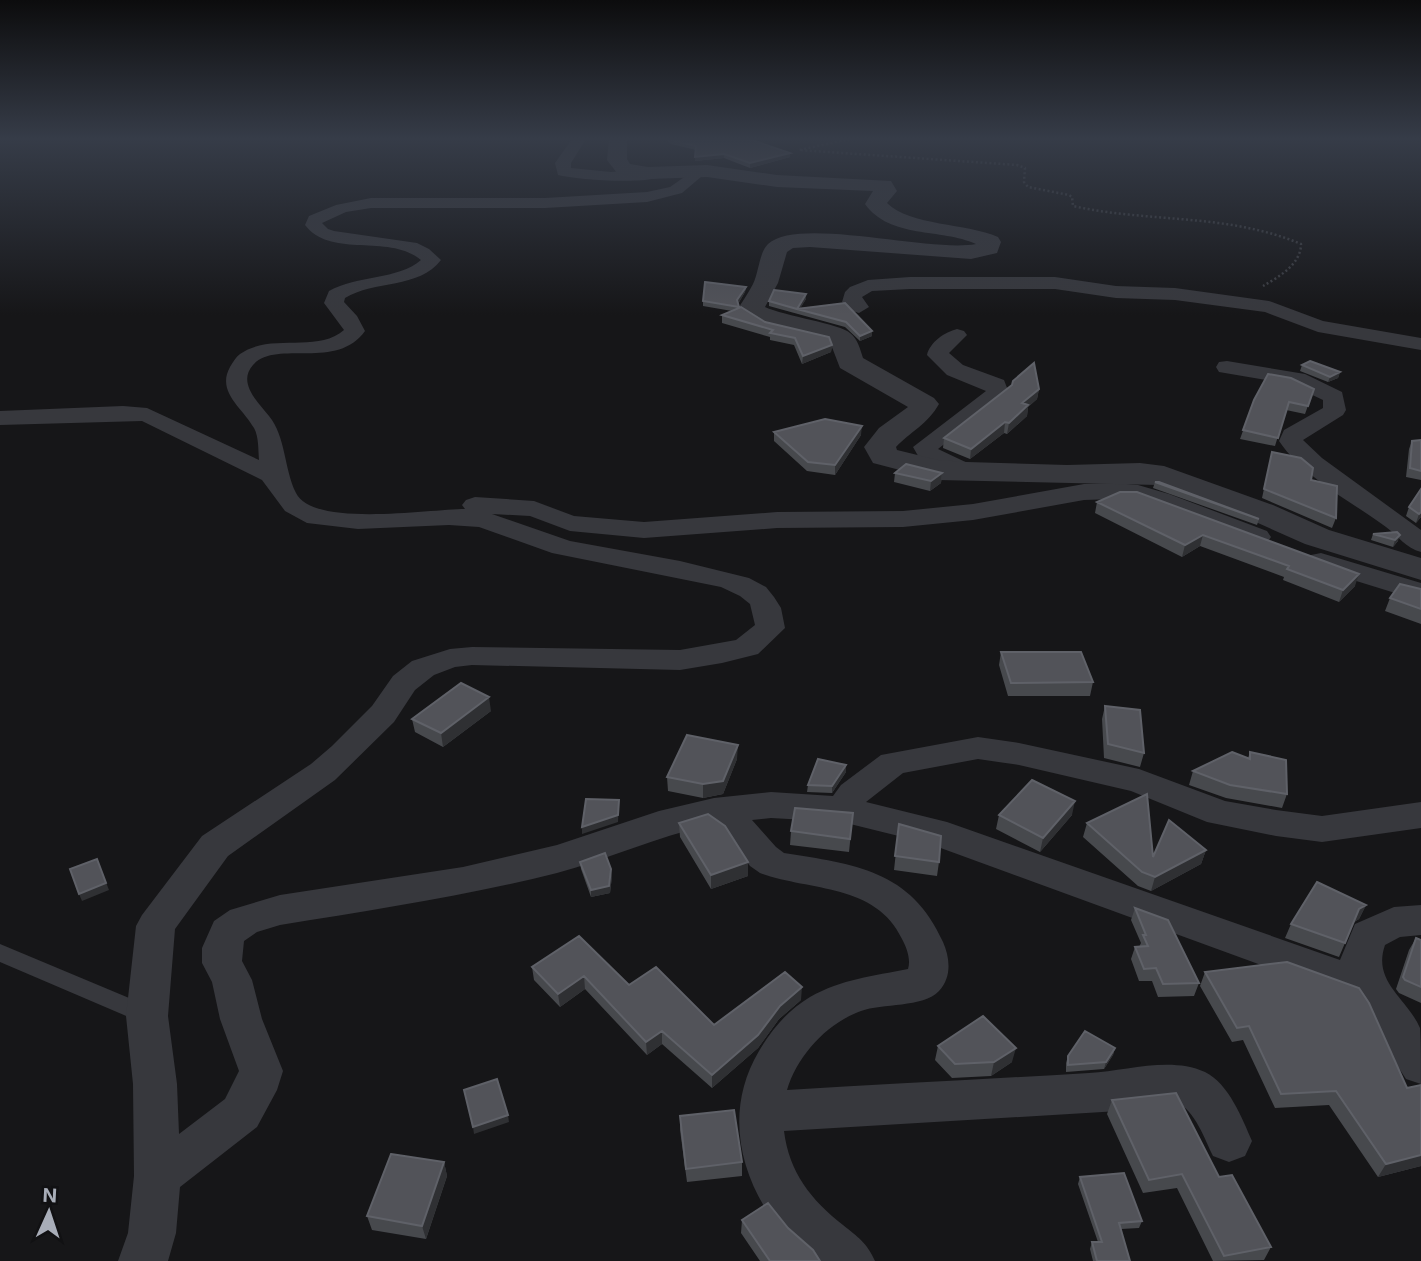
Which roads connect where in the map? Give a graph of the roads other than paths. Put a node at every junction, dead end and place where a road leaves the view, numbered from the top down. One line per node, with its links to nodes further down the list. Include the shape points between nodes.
1 (630, 198): 9 (street, via 386,202 321,215 313,225 322,233 393,244 432,260 422,268 359,284 336,295 334,303 355,331 344,341 274,349 241,366 237,387 268,430)
2 (879, 198): 8 (street, via 876,204 887,214 962,231 990,242 989,248 946,252 787,242 776,249 753,311 839,336 850,362 924,404 884,439 880,447 884,456 938,470)
3 (859, 307): 5 (street, via 852,296 868,286 1055,283 1269,307 1318,326)
4 (957, 335): 8 (street, via 938,355 956,370 996,385 998,393 925,447 930,456)
5 (1421, 344)
6 (1227, 368): 10 (street, via 1289,378 1334,397 1335,410 1292,435 1291,440 1313,463)
7 (0, 418): 9 (street, via 147,415 271,475)
8 (967, 472): 11 (street, via 1164,476 1317,537)
9 (279, 488): 12 (street, via 341,503 534,509 570,523 645,530 777,520 903,519 1084,492 1138,493 1363,576); 19 (street, via 298,509 314,516 358,521 476,519 563,547 733,582 763,600 770,612 770,628 747,647 680,660 472,656 423,668 323,772 215,846 156,926)
10 (1421, 544)
11 (1421, 569)
12 (1421, 592)
13 (842, 809): 14 (street, via 771,806); 15 (street, via 853,794 893,763 978,748 1139,781 1220,813 1276,824 1322,829); 18 (street, via 934,831)
14 (715, 811): 21 (street, via 736,825 769,862 837,875 900,907 914,922 929,964 924,981 849,997 806,1024 770,1067); 23 (street, via 659,824 560,858 475,878 279,909 244,920 228,932 222,963 232,980 261,1071 255,1090 240,1113)
15 (1421, 814)
16 (1421, 920): 18 (street, via 1394,922 1369,935 1360,959)
17 (0, 953): 19 (lane)
18 (1368, 987): 20 (street)
19 (147, 1016): 23 (street, via 155,1083)
20 (1421, 1065)
21 (761, 1112): 22 (street, via 1119,1091 1177,1083 1201,1091); 25 (street, via 772,1177 821,1241)
22 (1229, 1141)
23 (157, 1175): 24 (street, via 152,1233)
24 (143, 1261)
25 (850, 1261)

